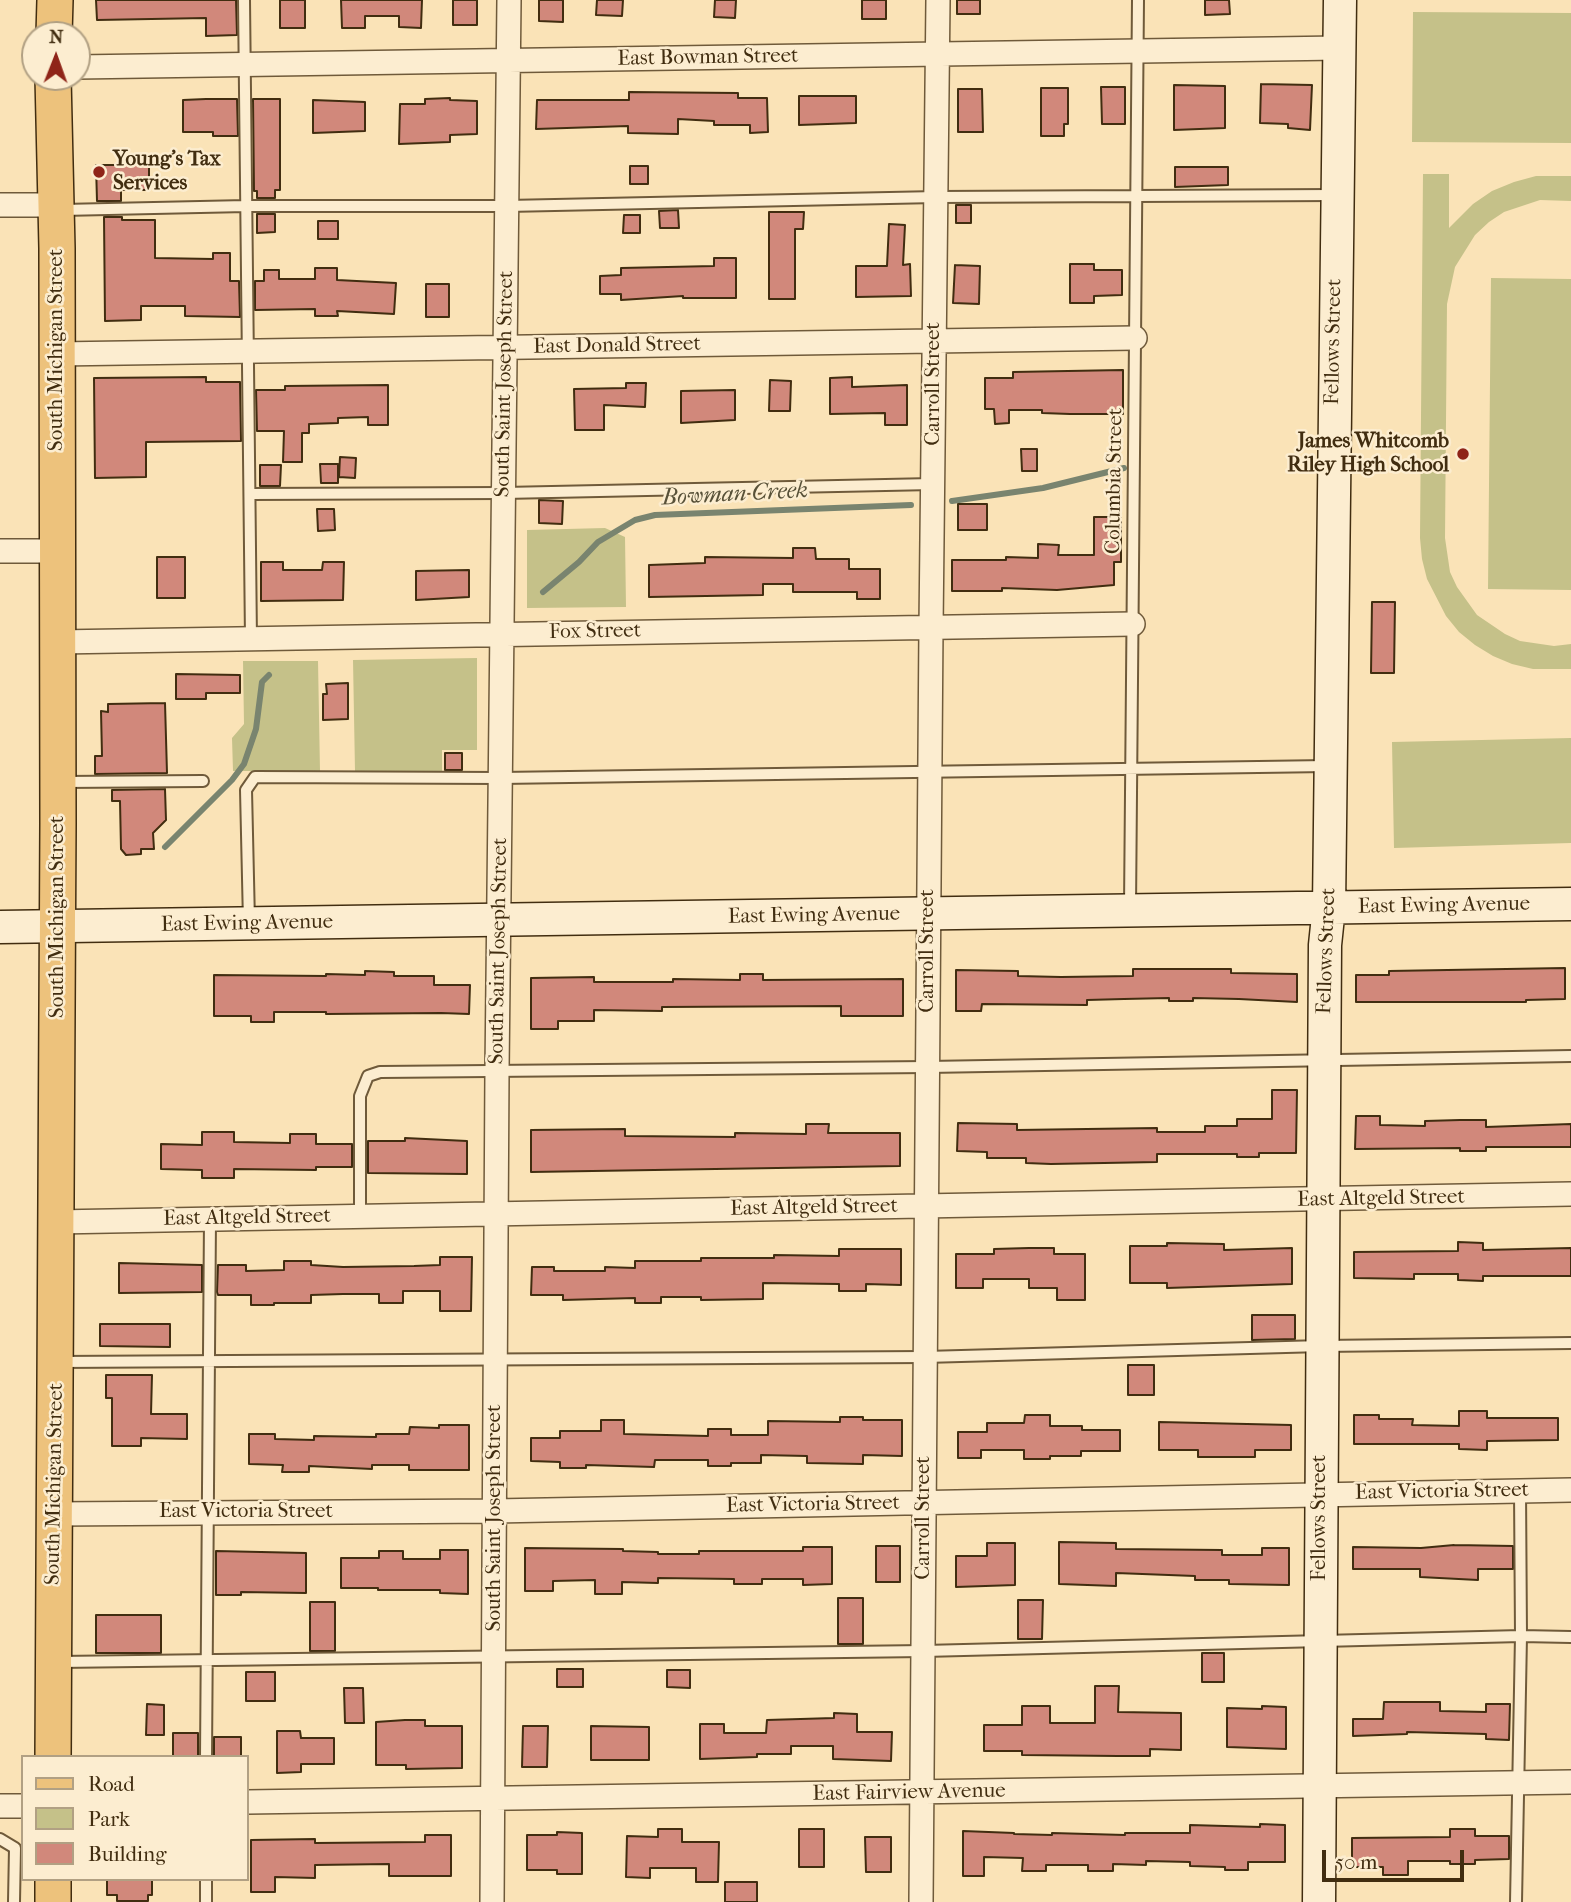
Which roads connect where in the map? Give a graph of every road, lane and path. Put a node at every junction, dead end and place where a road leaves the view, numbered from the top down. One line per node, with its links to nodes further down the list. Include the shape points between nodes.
1 (55, 0): 7 (main road)
2 (244, 0): 12 (lane)
3 (509, 0): 11 (street, South Saint Joseph Street)
4 (938, 0): 10 (street, Carroll Street)
5 (1138, 0): 9 (lane, Columbia Street)
6 (1340, 0): 8 (street, Fellows Street)
7 (54, 21)
8 (1339, 48): 9 (street, East Bowman Street); 15 (street, Fellows Street)
9 (1137, 51): 10 (street, East Bowman Street); 17 (lane, Columbia Street)
10 (938, 55): 11 (street, East Bowman Street); 16 (street, Carroll Street)
11 (508, 61): 12 (street, East Bowman Street); 20 (street, South Saint Joseph Street)
12 (245, 65): 13 (street, East Bowman Street); 19 (lane)
13 (91, 67)
14 (54, 91): 21 (main road, South Michigan Street)
15 (1336, 195): 17 (lane); 37 (street, Fellows Street)
16 (937, 197): 17 (lane); 20 (lane); 23 (street, Carroll Street)
17 (1136, 197): 22 (lane, Columbia Street)
18 (0, 205): 21 (street)
19 (246, 206): 20 (lane); 21 (lane); 25 (lane)
20 (507, 206): 24 (street, South Saint Joseph Street)
21 (56, 208): 26 (main road, South Michigan Street)
22 (1135, 338): 23 (street, East Donald Street); 32 (lane, Columbia Street)
23 (934, 341): 24 (street, East Donald Street); 27 (street, Carroll Street)
24 (505, 347): 25 (street, East Donald Street); 28 (street, South Saint Joseph Street)
25 (247, 351): 26 (street, East Donald Street); 29 (lane)
26 (57, 354): 31 (main road, South Michigan Street)
27 (933, 484): 28 (lane); 33 (street, Carroll Street)
28 (504, 492): 29 (lane); 34 (street, South Saint Joseph Street)
29 (250, 494): 35 (lane)
30 (0, 551): 31 (street)
31 (57, 551): 36 (main road, South Michigan Street)
32 (1133, 624): 33 (street, Fox Street); 38 (lane, Columbia Street)
33 (931, 627): 34 (street, Fox Street); 39 (street, Carroll Street)
34 (502, 634): 35 (street, Fox Street); 40 (street, South Saint Joseph Street)
35 (251, 639): 36 (street, Fox Street)
36 (58, 642): 42 (main road, South Michigan Street)
37 (1330, 766): 38 (lane); 44 (street, Fellows Street)
38 (1131, 768): 39 (lane); 45 (lane, Columbia Street)
39 (930, 772): 40 (lane); 46 (street, Carroll Street)
40 (501, 778): 47 (street, South Saint Joseph Street); 48 (lane, via 255,777 246,790)
41 (203, 781): 42 (lane)
42 (58, 782): 49 (main road, South Michigan Street)
43 (1571, 904): 44 (street, East Ewing Avenue)
44 (1329, 907): 45 (street, East Ewing Avenue); 52 (street, Fellows Street)
45 (1130, 911): 46 (street, East Ewing Avenue)
46 (929, 915): 47 (street, East Ewing Avenue); 53 (street, Carroll Street)
47 (499, 921): 48 (street, East Ewing Avenue); 54 (street, South Saint Joseph Street)
48 (250, 923): 49 (street, East Ewing Avenue)
49 (57, 926): 50 (street, East Ewing Avenue); 61 (main road, South Michigan Street)
50 (0, 927)
51 (1571, 1056): 52 (lane)
52 (1324, 1059): 53 (lane); 56 (street, Fellows Street)
53 (928, 1067): 54 (lane); 57 (street, Carroll Street)
54 (497, 1070): 58 (street, South Saint Joseph Street); 59 (lane, via 368,1076 359,1096)
55 (1571, 1195): 56 (street, East Altgeld Street)
56 (1324, 1200): 57 (street, East Altgeld Street); 63 (street, Fellows Street)
57 (927, 1206): 58 (street, East Altgeld Street); 64 (street, Carroll Street)
58 (497, 1214): 59 (street, East Altgeld Street); 65 (street, South Saint Joseph Street)
59 (360, 1216): 60 (street, East Altgeld Street)
60 (210, 1219): 61 (street, East Altgeld Street); 67 (lane)
61 (56, 1222): 66 (main road, South Michigan Street)
62 (1571, 1343): 63 (lane)
63 (1322, 1346): 64 (lane); 70 (street, Fellows Street)
64 (925, 1357): 65 (lane); 71 (street, Carroll Street)
65 (496, 1360): 67 (lane); 72 (street, South Saint Joseph Street)
66 (56, 1362): 67 (lane); 74 (main road, South Michigan Street)
67 (208, 1362): 73 (lane)
68 (1520, 1490): 69 (street, East Victoria Street); 70 (street, East Victoria Street); 75 (lane)
69 (1571, 1490)
70 (1320, 1495): 71 (street, East Victoria Street); 77 (street, Fellows Street)
71 (924, 1503): 72 (street, East Victoria Street); 78 (street, Carroll Street)
72 (495, 1511): 73 (street, East Victoria Street); 79 (street, South Saint Joseph Street)
73 (207, 1512): 74 (street, East Victoria Street); 80 (lane)
74 (54, 1514): 81 (main road, South Michigan Street)
75 (1521, 1636): 76 (lane); 77 (lane); 85 (lane)
76 (1571, 1637)
77 (1320, 1642): 78 (lane); 86 (street, Fellows Street)
78 (924, 1651): 79 (lane); 87 (street, Carroll Street)
79 (494, 1656): 80 (lane); 88 (street, South Saint Joseph Street)
80 (207, 1659): 81 (lane); 83 (lane)
81 (53, 1662): 82 (main road, South Michigan Street)
82 (53, 1755)
83 (206, 1755)
84 (1571, 1782): 85 (street, East Fairview Avenue)
85 (1518, 1783): 86 (street, East Fairview Avenue); 101 (lane)
86 (1320, 1785): 87 (street, East Fairview Avenue); 100 (street, Fellows Street)
87 (922, 1793): 88 (street, East Fairview Avenue); 99 (street, Carroll Street)
88 (492, 1799): 89 (street, East Fairview Avenue); 98 (street, South Saint Joseph Street)
89 (248, 1802)
90 (0, 1806): 91 (street)
91 (21, 1806)
92 (0, 1839): 95 (lane, via 15,1848)
93 (53, 1881): 96 (main road)
94 (206, 1881): 97 (lane)
95 (14, 1902)
96 (52, 1902)
97 (206, 1902)
98 (492, 1902)
99 (921, 1902)
100 (1319, 1902)
101 (1516, 1902)

